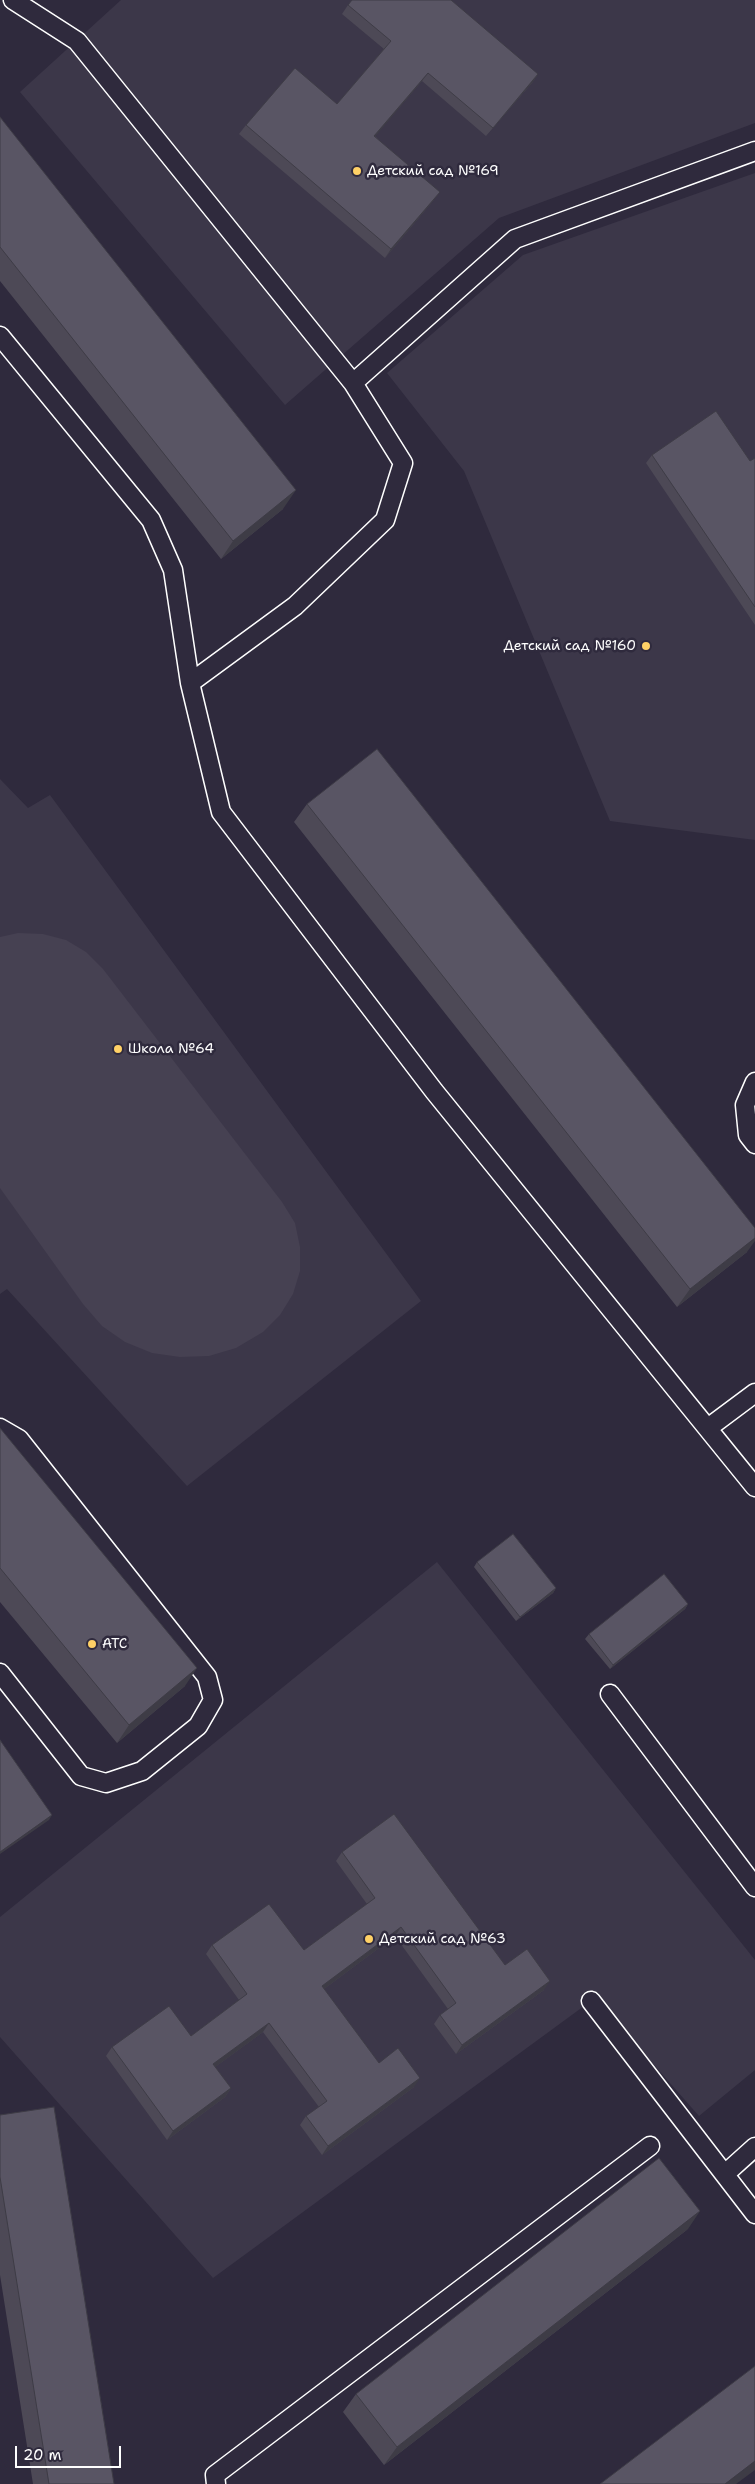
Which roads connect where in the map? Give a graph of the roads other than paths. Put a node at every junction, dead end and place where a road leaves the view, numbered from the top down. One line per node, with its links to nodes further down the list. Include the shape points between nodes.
1 (8, 0): 3 (lane)
2 (13, 0): 6 (lane, via 77,42)
3 (0, 9)
4 (755, 151): 6 (lane, via 515,239)
5 (0, 336): 7 (lane, via 151,520 173,570)
6 (353, 383): 7 (lane, via 403,463 385,520 295,606)
7 (190, 683): 12 (lane, via 221,812 434,1091)
8 (755, 1082): 9 (lane, via 745,1105 748,1134)
9 (755, 1144)
10 (755, 1393): 12 (lane)
11 (0, 1428): 14 (lane, via 19,1439 201,1669 207,1677 213,1700 198,1726 142,1771 106,1783 81,1776)
12 (708, 1428): 13 (lane)
13 (755, 1487)
14 (0, 1673)
15 (610, 1694): 16 (lane)
16 (755, 1887)
17 (591, 2001): 20 (lane)
18 (650, 2146): 22 (lane, via 215,2475)
19 (755, 2147): 20 (lane)
20 (724, 2174): 21 (lane)
21 (755, 2214)
22 (216, 2484)

